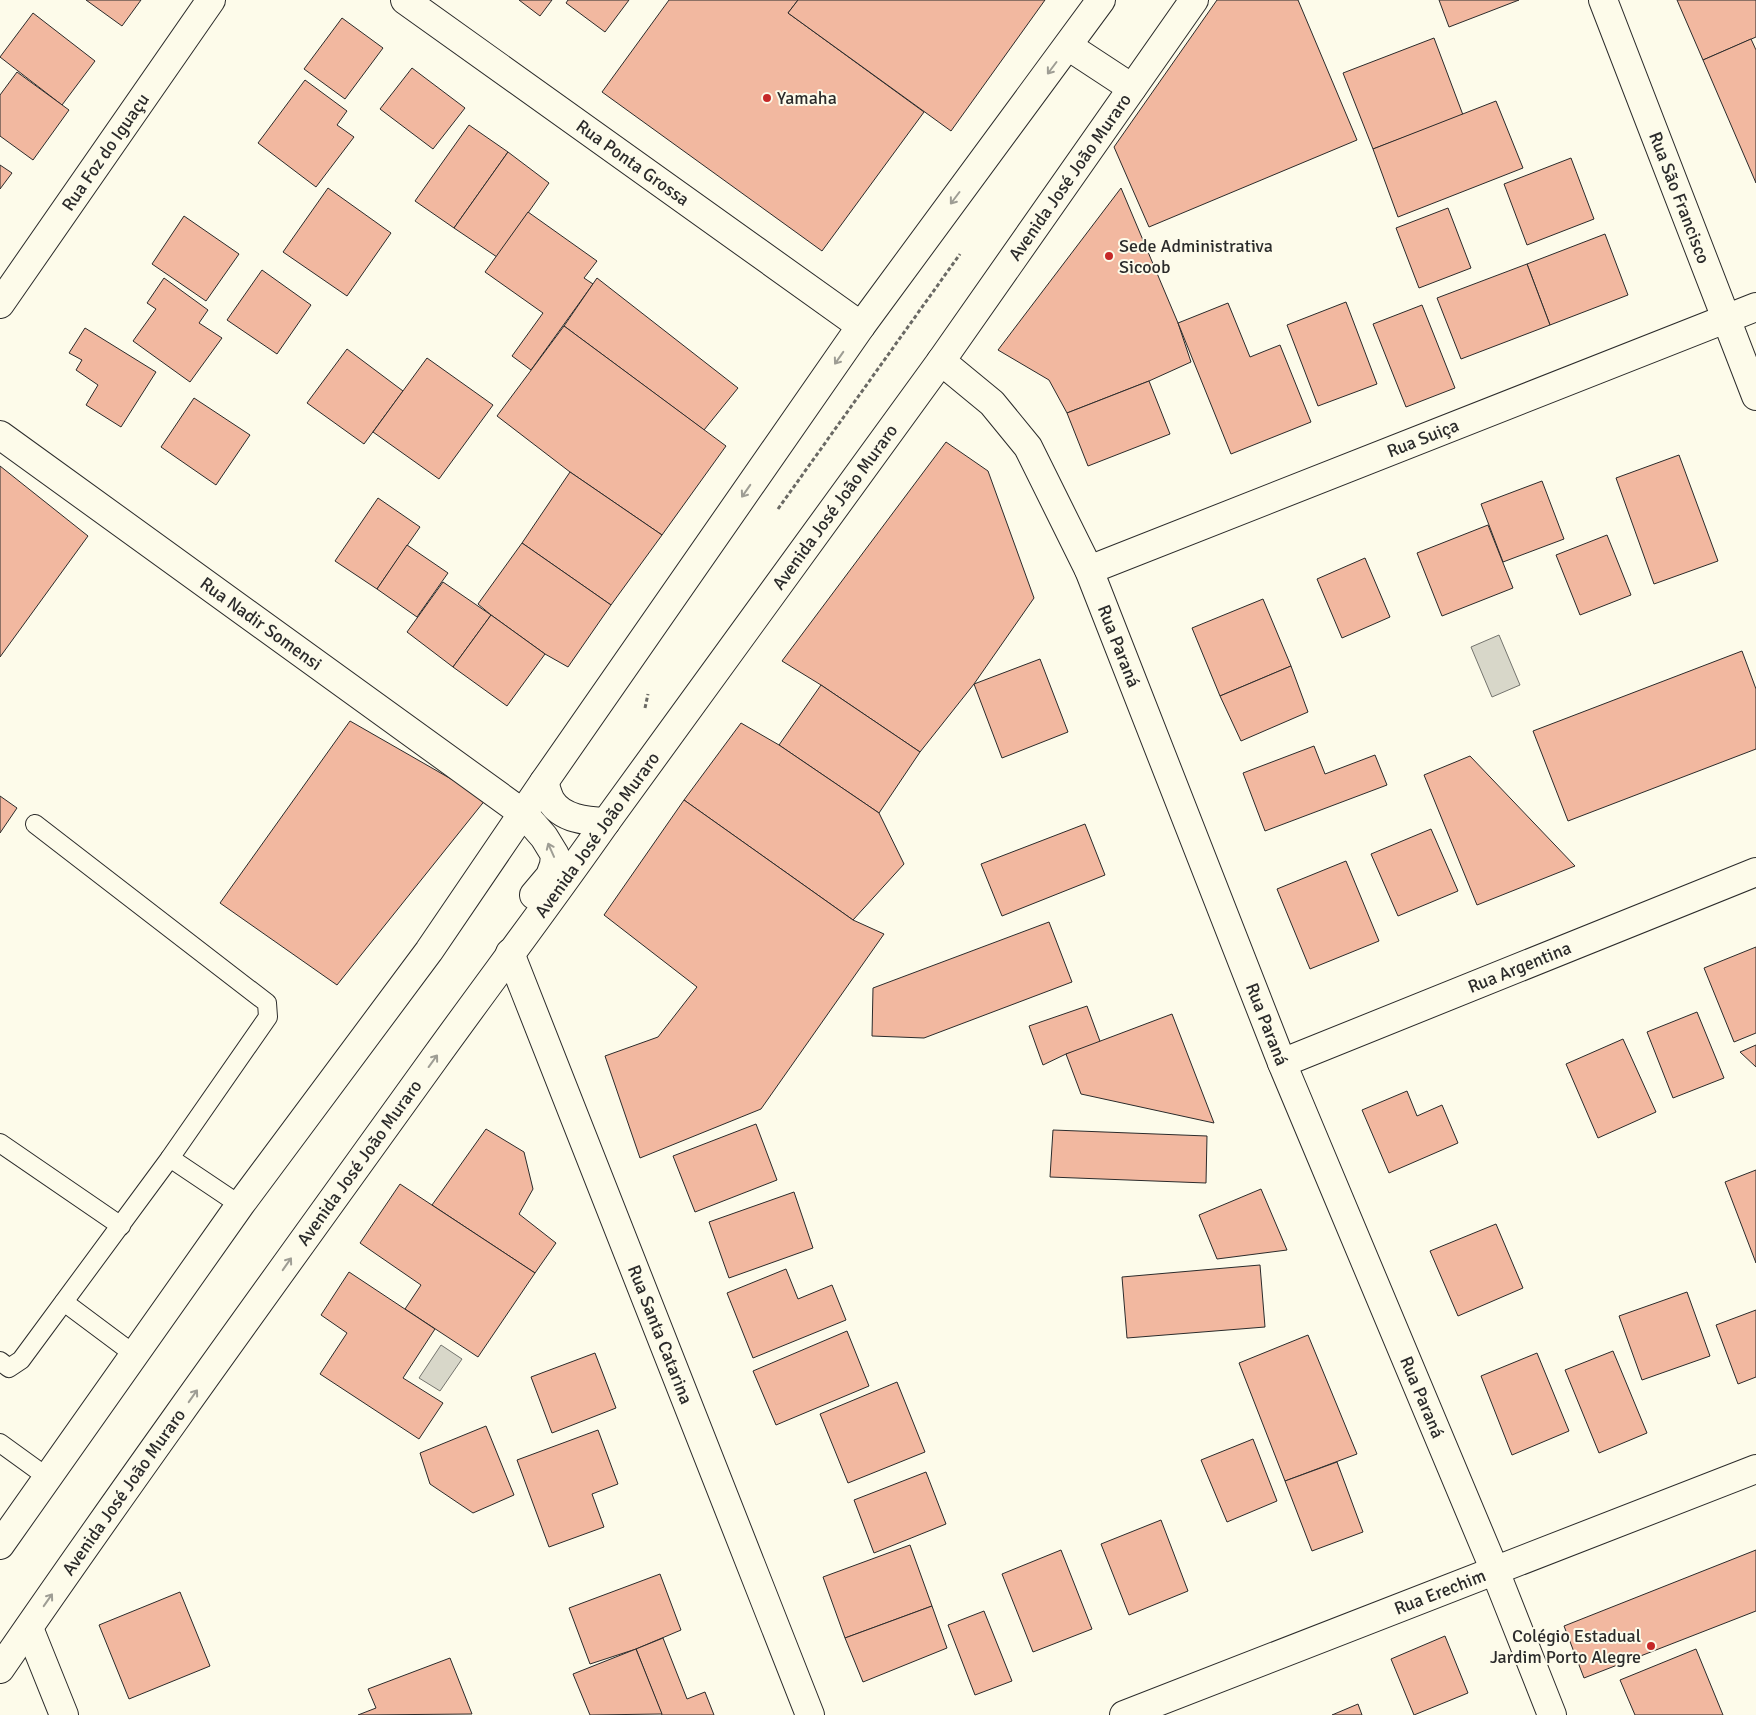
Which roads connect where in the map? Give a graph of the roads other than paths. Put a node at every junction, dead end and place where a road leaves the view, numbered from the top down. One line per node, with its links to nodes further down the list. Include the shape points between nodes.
1 (211, 0): 8 (street, Rua Foz do Iguaçu)
2 (405, 0): 11 (street, Rua Ponta Grossa)
3 (1101, 0): 6 (street)
4 (1194, 0): 7 (street, Avenida José João Muraro)
5 (1604, 0): 10 (street, Rua São Francisco)
6 (1068, 46): 7 (street); 11 (street, one-way to 11)
7 (1132, 88): 12 (street, Avenida José João Muraro)
8 (0, 304)
9 (1756, 307): 10 (street, Rua Suiça)
10 (1725, 319): 13 (street, Rua São Francisco); 15 (street, Rua Suiça)
11 (861, 326): 16 (street, one-way to 16)
12 (941, 361): 15 (street, Rua Paraná, via 992,404 1028,447); 18 (street, Avenida José João Muraro)
13 (1756, 396)
14 (0, 435): 17 (street, Rua Nadir Somensi)
15 (1088, 570): 22 (street, Rua Paraná)
16 (544, 782): 17 (street); 18 (street, via 550,800 557,808 583,821)
17 (524, 814): 21 (street, Rua Nadir Somensi, one-way to 17, via 509,934 554,866 555,855); 25 (street, via 429,952)
18 (606, 822): 21 (street, Avenida José João Muraro)
19 (35, 824): 24 (lane, via 266,1003 268,1017)
20 (1756, 872): 22 (street, Rua Argentina)
21 (510, 953): 35 (street, Avenida José João Muraro, one-way to 21); 38 (street, Rua Santa Catarina)
22 (1282, 1063): 34 (street, Rua Paraná)
23 (0, 1143): 26 (lane)
24 (170, 1158): 25 (lane); 26 (lane)
25 (240, 1205): 28 (street)
26 (121, 1226): 27 (lane)
27 (64, 1302): 28 (lane); 29 (lane, via 21,1360 9,1368)
28 (135, 1355): 32 (street)
29 (0, 1361)
30 (0, 1443): 32 (lane)
31 (1756, 1469): 34 (street, Rua Erechim)
32 (47, 1477): 33 (street)
33 (0, 1545)
34 (1495, 1571): 39 (street, Rua Erechim); 40 (street, Rua Paraná)
35 (28, 1628): 36 (street, Avenida José João Muraro); 37 (street)
36 (0, 1669)
37 (64, 1715)
38 (810, 1715)
39 (1124, 1715)
40 (1552, 1715)

